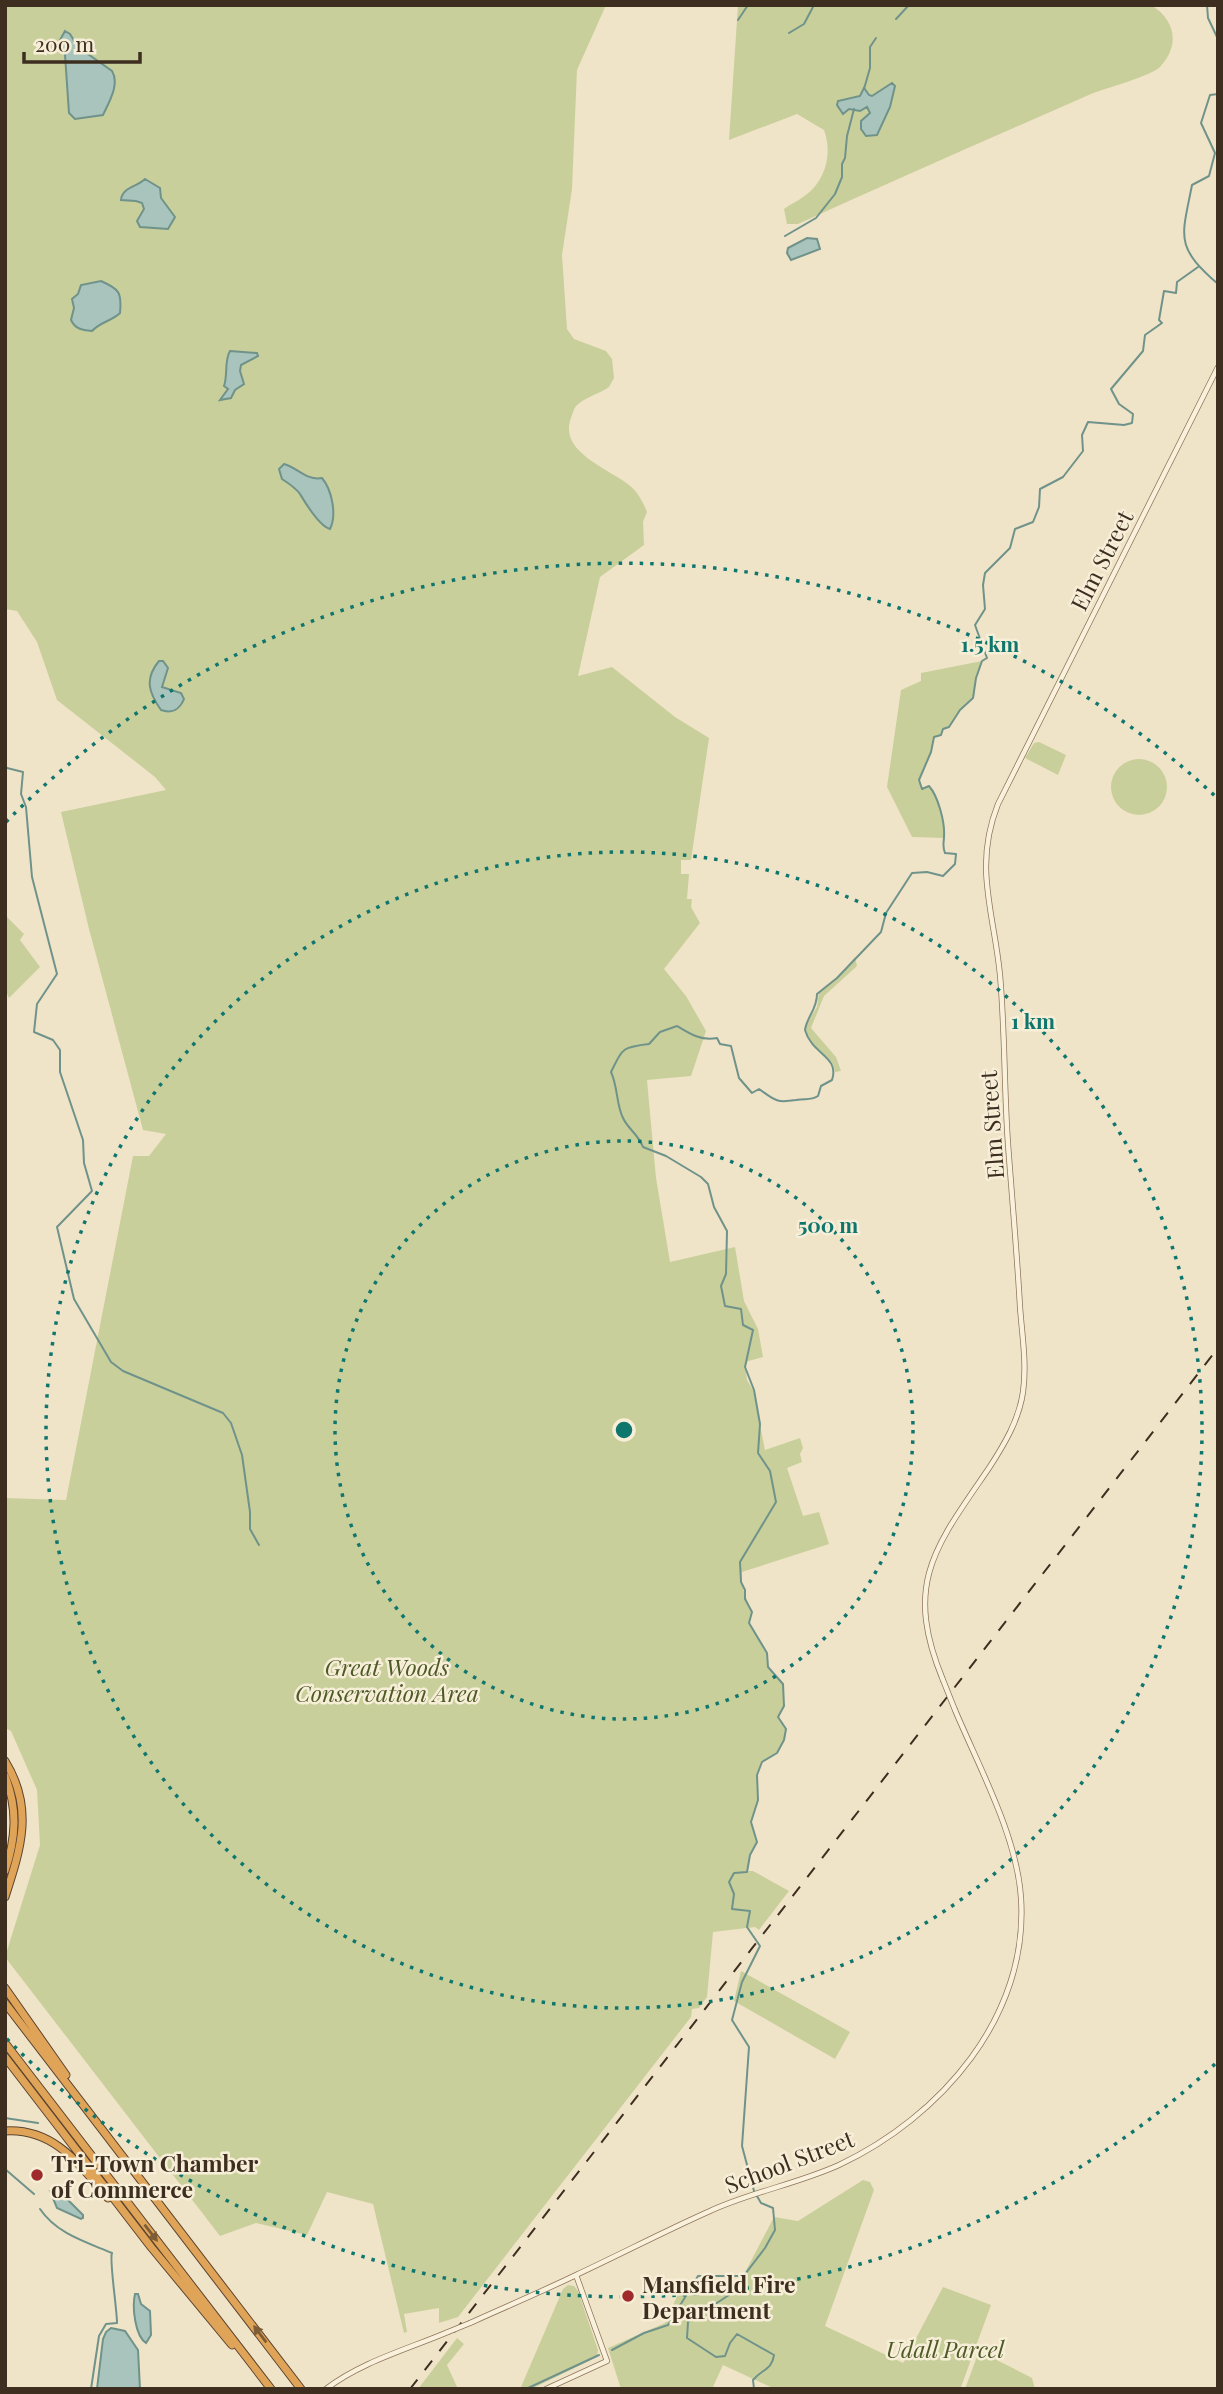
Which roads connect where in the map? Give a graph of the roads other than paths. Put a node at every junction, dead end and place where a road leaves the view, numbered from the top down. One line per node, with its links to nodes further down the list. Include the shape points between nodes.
1 (1218, 367): 2 (street, Elm Street, bridge, via 998,804 986,841 984,872 1001,986 1024,1376 1012,1429 941,1541 928,1576 925,1606 931,1651)
2 (968, 1740): 14 (street, School Street, via 1011,1846 1021,1898 1018,1959 1002,2009 981,2046 924,2109 896,2132 839,2165 708,2211)
3 (5, 1761): 6 (highway, via 18,1790 23,1829)
4 (5, 1776): 5 (highway, via 15,1828)
5 (5, 1871)
6 (5, 1897)
7 (5, 1988): 11 (highway)
8 (5, 2003): 11 (highway)
9 (5, 2043): 15 (highway, one-way to 15)
10 (5, 2057): 13 (highway)
11 (99, 2125): 17 (highway, one-way to 11)
12 (5, 2131): 13 (highway, via 37,2134 67,2152)
13 (150, 2247): 15 (highway)
14 (576, 2275): 18 (street, School Street, bridge, via 365,2367); 19 (street, via 607,2361)
15 (260, 2375): 16 (highway)
16 (271, 2389)
17 (301, 2389)
18 (327, 2389)
19 (546, 2389)

